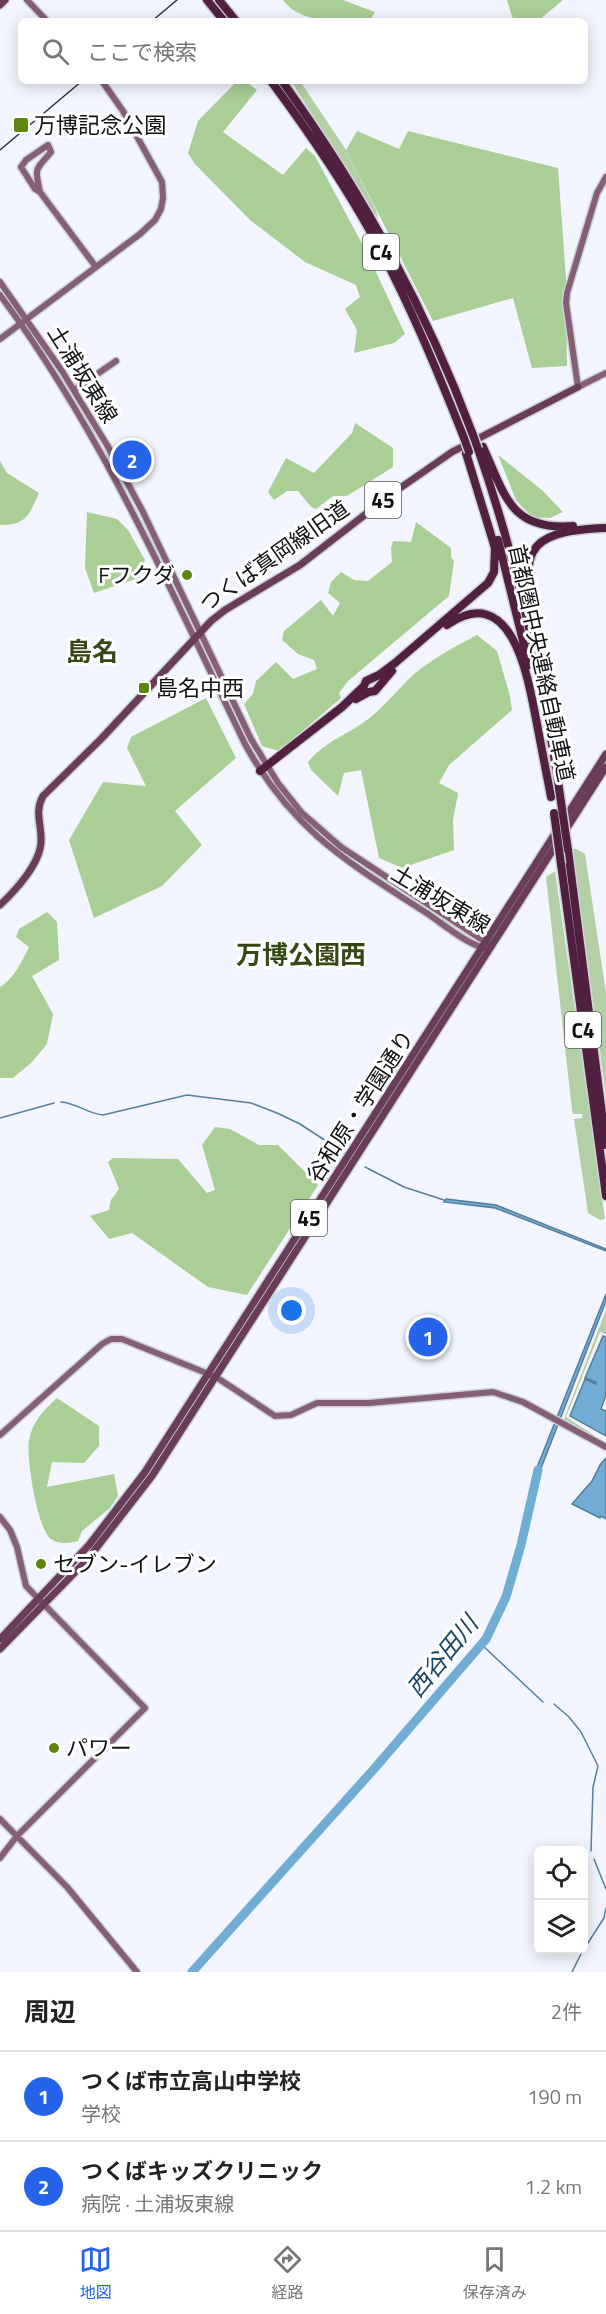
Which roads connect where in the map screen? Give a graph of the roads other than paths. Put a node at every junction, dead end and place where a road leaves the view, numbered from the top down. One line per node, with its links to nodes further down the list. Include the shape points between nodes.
1 (5, 0): 5 (main road)
2 (27, 0): 6 (street)
3 (207, 0): 7 (highway)
4 (219, 0): 8 (highway)
5 (0, 5)
6 (45, 18)
7 (222, 18)
8 (234, 18)
9 (104, 84): 16 (street, via 155,167 164,193 155,220)
10 (273, 84): 26 (highway, 首都圏中央連絡自動車道 / C4, via 327,160 374,238)
11 (284, 84): 26 (highway, 首都圏中央連絡自動車道 / C4, via 336,160 415,299 461,403)
12 (38, 170): 13 (street); 13 (street, via 40,162 51,152 48,145 23,162); 15 (street)
13 (24, 173): 15 (street)
14 (606, 177): 24 (street, via 597,193 567,293)
15 (40, 192): 16 (street)
16 (96, 267): 19 (street)
17 (0, 282): 19 (street, 土浦坂東線)
18 (0, 295): 20 (street, 土浦坂東線)
19 (27, 318): 20 (street); 25 (street, 土浦坂東線)
20 (21, 323): 21 (street); 30 (street, 土浦坂東線, via 110,466)
21 (0, 339)
22 (116, 361): 25 (street)
23 (606, 374): 24 (street)
24 (578, 387): 29 (main road, つくば真岡線旧道 / 45, via 435,463 300,566 225,610)
25 (74, 390): 29 (street, 土浦坂東線, via 143,512)
26 (469, 437): 27 (highway, 首都圏中央連絡自動車道 / C4, bridge)
27 (474, 450): 28 (highway, via 525,519 546,526); 31 (highway, 首都圏中央連絡自動車道 / C4, via 500,514); 32 (highway, via 495,548 494,572 479,593 395,663 366,681); 36 (highway, 首都圏中央連絡自動車道 / C4, via 528,660)
28 (606, 526): 31 (highway, via 551,535 530,556 529,590)
29 (200, 632): 30 (main road, つくば真岡線旧道 / 45); 35 (street, 土浦坂東線)
30 (194, 639): 35 (street, 土浦坂東線, via 245,744); 37 (main road, つくば真岡線旧道 / 45, via 43,796 38,806 40,851 19,886)
31 (543, 687): 41 (highway, 首都圏中央連絡自動車道 / C4, bridge)
32 (342, 707): 35 (highway); 36 (highway, via 375,691 397,665 453,621 474,613 489,616 512,635 523,662)
33 (606, 754): 38 (main road, 谷和原・学園通り / 45)
34 (606, 767): 40 (main road, 谷和原・学園通り / 45)
35 (264, 768): 38 (street, 土浦坂東線, via 302,813 341,847); 39 (street, 土浦坂東線, via 288,808 324,844)
36 (551, 797): 42 (highway, 首都圏中央連絡自動車道 / C4, bridge)
37 (0, 905)
38 (486, 941): 39 (main road, 谷和原・学園通り / 45); 40 (street, 土浦坂東線)
39 (481, 948): 40 (street, 土浦坂東線); 43 (main road, 谷和原・学園通り / 45)
40 (490, 948): 43 (main road, 谷和原・学園通り / 45)
41 (606, 1145)
42 (606, 1196)
43 (212, 1376): 44 (street, via 130,1340 111,1339); 45 (street, via 282,1417 317,1403 369,1403 493,1392 512,1397); 47 (main road, 谷和原・学園通り / 45, via 129,1508 93,1553)
44 (0, 1435)
45 (606, 1447)
46 (0, 1517): 47 (street, via 18,1547 26,1586)
47 (41, 1603): 48 (main road, 谷和原・学園通り / 45); 49 (main road, 谷和原・学園通り / 45); 51 (street, via 145,1708)
48 (0, 1639)
49 (0, 1649)
50 (0, 1819): 51 (street)
51 (17, 1836): 52 (street); 53 (street, via 67,1887)
52 (0, 1858)
53 (137, 1972)

